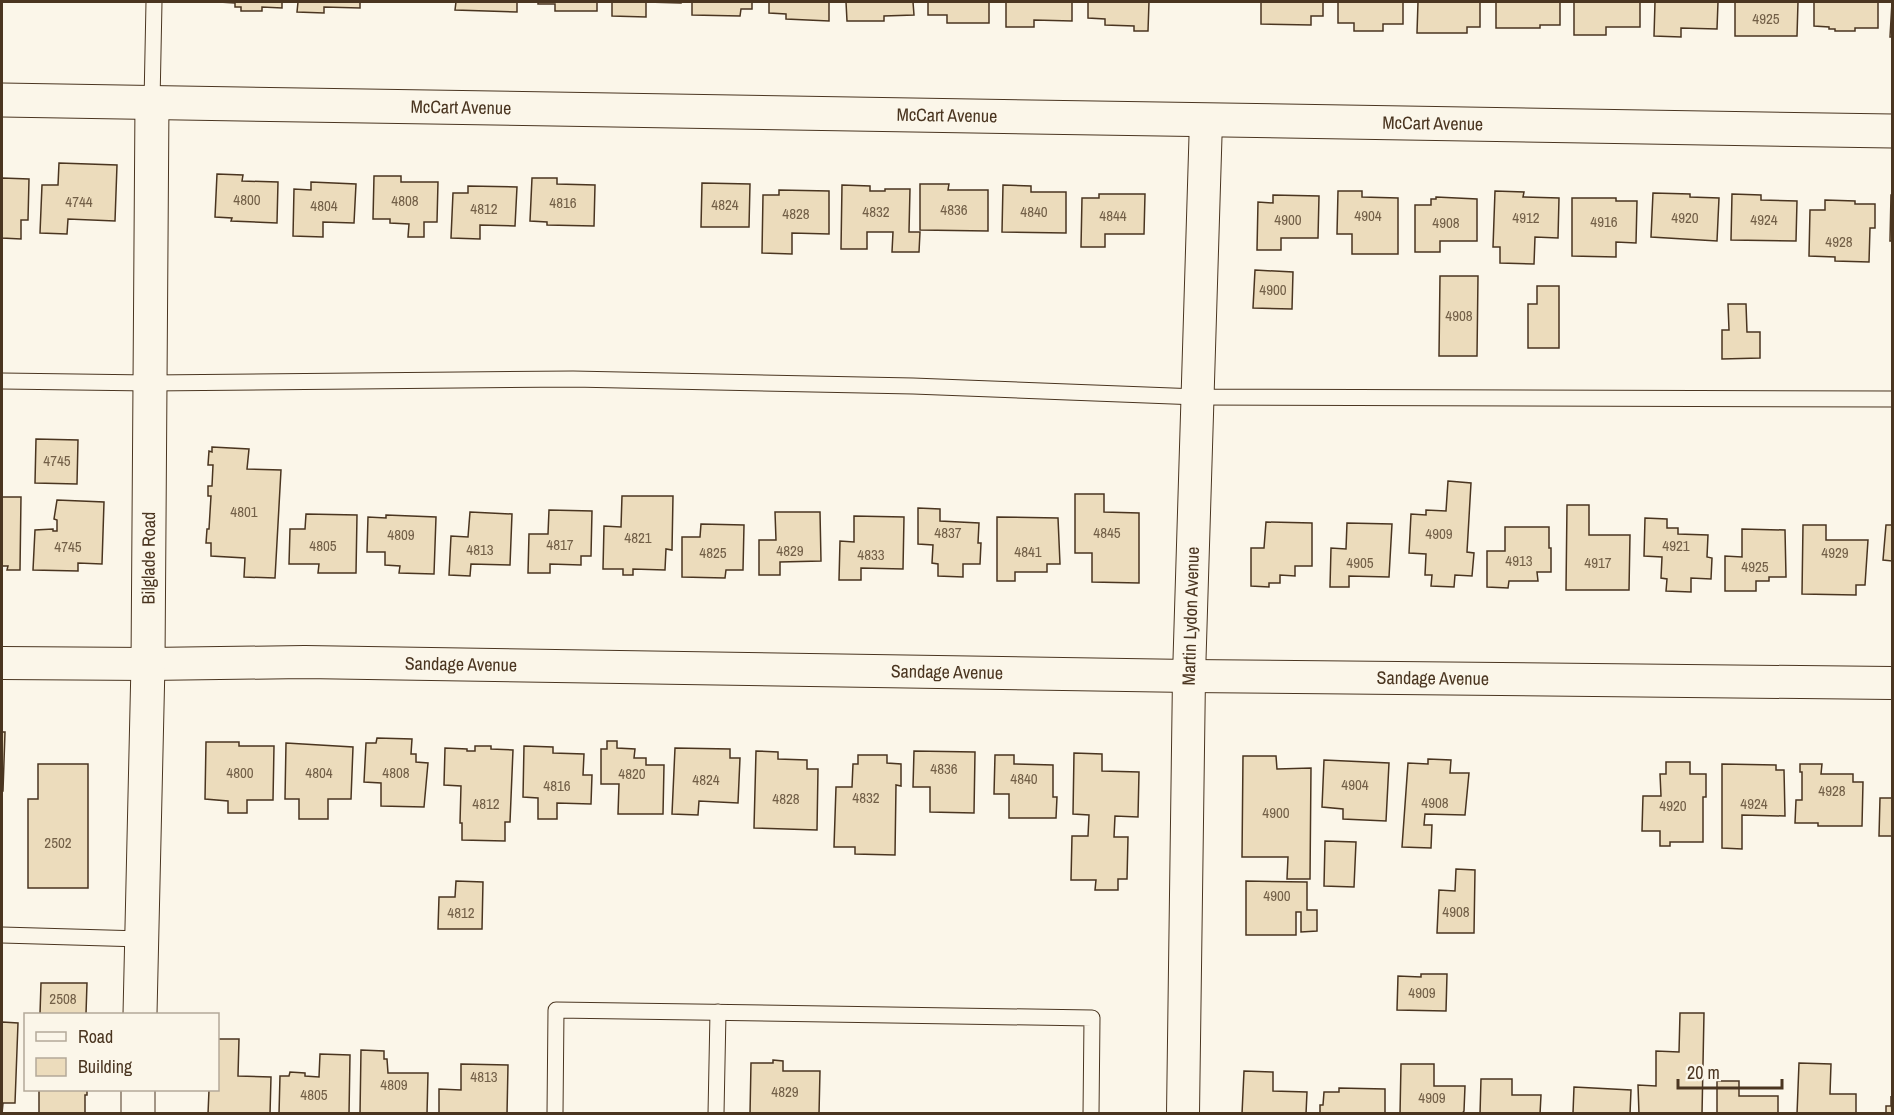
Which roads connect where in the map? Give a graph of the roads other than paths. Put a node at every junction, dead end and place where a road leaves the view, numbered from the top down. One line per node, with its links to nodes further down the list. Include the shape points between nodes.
1 (154, 2): 3 (lane)
2 (2, 100): 3 (main road, McCart Avenue)
3 (152, 102): 4 (main road, McCart Avenue); 7 (main road, Bilglade Road)
4 (1206, 120): 5 (main road, McCart Avenue); 8 (street, Martin Lydon Avenue)
5 (1893, 131)
6 (2, 381): 7 (lane)
7 (150, 383): 8 (lane, via 573,379); 11 (main road, Bilglade Road)
8 (1198, 397): 9 (lane); 12 (street, Martin Lydon Avenue)
9 (1893, 399)
10 (2, 663): 11 (street, Sandage Avenue)
11 (148, 664): 12 (street, Sandage Avenue, via 305,662); 15 (main road, Bilglade Road)
12 (1190, 676): 13 (street, Sandage Avenue); 23 (street, Martin Lydon Avenue)
13 (1893, 684)
14 (2, 935): 15 (lane)
15 (142, 939): 17 (main road, Bilglade Road)
16 (718, 1012): 20 (lane, via 556,1010); 21 (lane); 22 (lane, via 1092,1018)
17 (140, 1013)
18 (138, 1091): 19 (main road)
19 (138, 1113)
20 (555, 1113)
21 (716, 1113)
22 (1091, 1113)
23 (1183, 1113)

